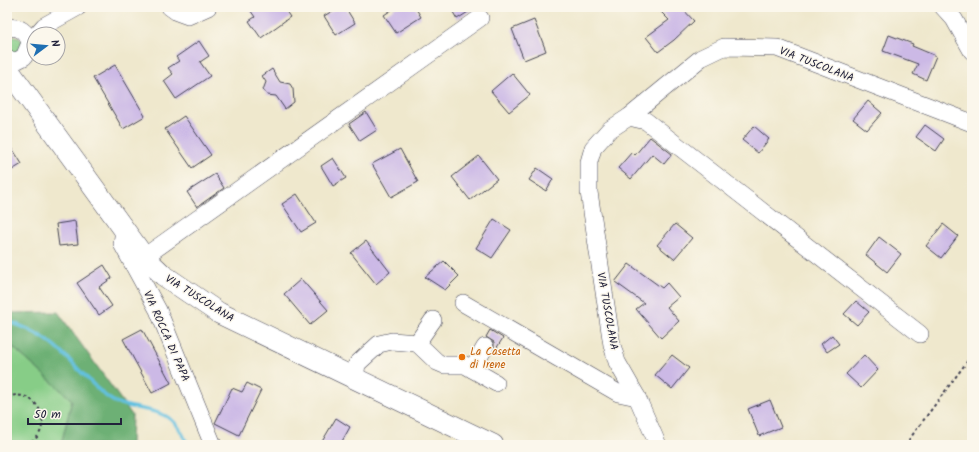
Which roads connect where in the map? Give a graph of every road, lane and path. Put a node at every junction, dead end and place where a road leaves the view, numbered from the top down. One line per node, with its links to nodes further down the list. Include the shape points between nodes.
1 (78, 7): 6 (street)
2 (170, 7): 3 (street, via 188,16)
3 (208, 7)
4 (943, 7): 10 (street, via 954,19)
5 (480, 18): 18 (street)
6 (53, 26)
7 (11, 27): 8 (street)
8 (26, 35)
9 (26, 51): 12 (street, via 20,60)
10 (972, 51)
11 (26, 58): 14 (street, via 21,70)
12 (7, 60)
13 (7, 68): 14 (main road, VIA TUSCOLANA)
14 (22, 90): 17 (main road, VIA TUSCOLANA)
15 (629, 117): 16 (street, VIA TUSCOLANA, via 701,58 724,48 777,48); 21 (street, via 646,121); 29 (street, VIA TUSCOLANA, via 609,130 593,148 589,162 589,180 612,345 617,362)
16 (972, 123)
17 (124, 229): 18 (main road, VIA TUSCOLANA); 31 (street, VIA ROCCA DI PAPA, via 122,244 158,310)
18 (144, 257): 26 (main road, VIA TUSCOLANA, via 163,275 219,313)
19 (464, 303): 29 (street, via 618,393)
20 (432, 320): 22 (street)
21 (920, 334)
22 (417, 343): 25 (street, via 437,362 444,365 465,365); 26 (street, via 392,341 379,344 357,364)
23 (485, 347): 25 (street)
24 (972, 355): 34 (path)
25 (472, 369): 27 (street)
26 (355, 378): 32 (main road, VIA TUSCOLANA)
27 (496, 383)
28 (7, 397): 30 (path, via 22,395 30,398 41,412 42,429 37,437)
29 (637, 397): 33 (street, VIA TUSCOLANA)
30 (26, 445)
31 (213, 445)
32 (493, 445)
33 (658, 445)
34 (905, 445)

